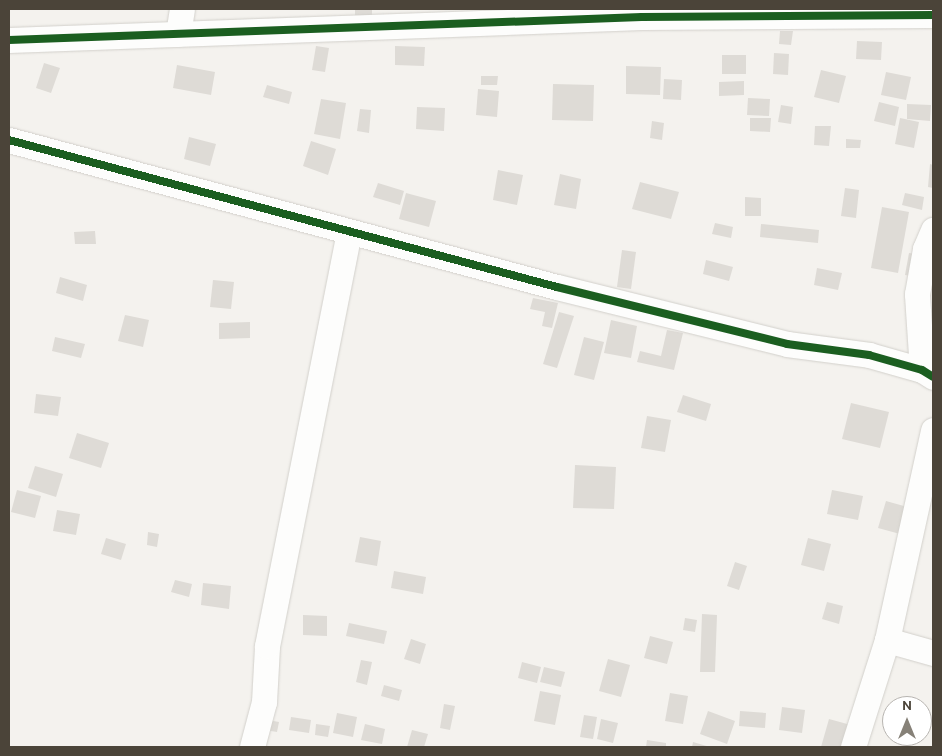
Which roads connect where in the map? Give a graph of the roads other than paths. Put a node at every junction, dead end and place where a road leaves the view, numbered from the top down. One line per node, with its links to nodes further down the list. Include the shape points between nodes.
1 (182, 9): 4 (street)
2 (639, 13): 3 (street); 4 (street)
3 (918, 13)
4 (178, 34): 5 (street)
5 (9, 40)
6 (9, 140): 8 (street)
7 (933, 230): 9 (street, via 917,294)
8 (349, 233): 9 (street, via 787,344 869,355); 13 (street, via 266,646 264,702)
9 (928, 374)
10 (933, 430): 11 (street)
11 (887, 640): 12 (street); 14 (street)
12 (933, 653)
13 (252, 747)
14 (853, 747)

